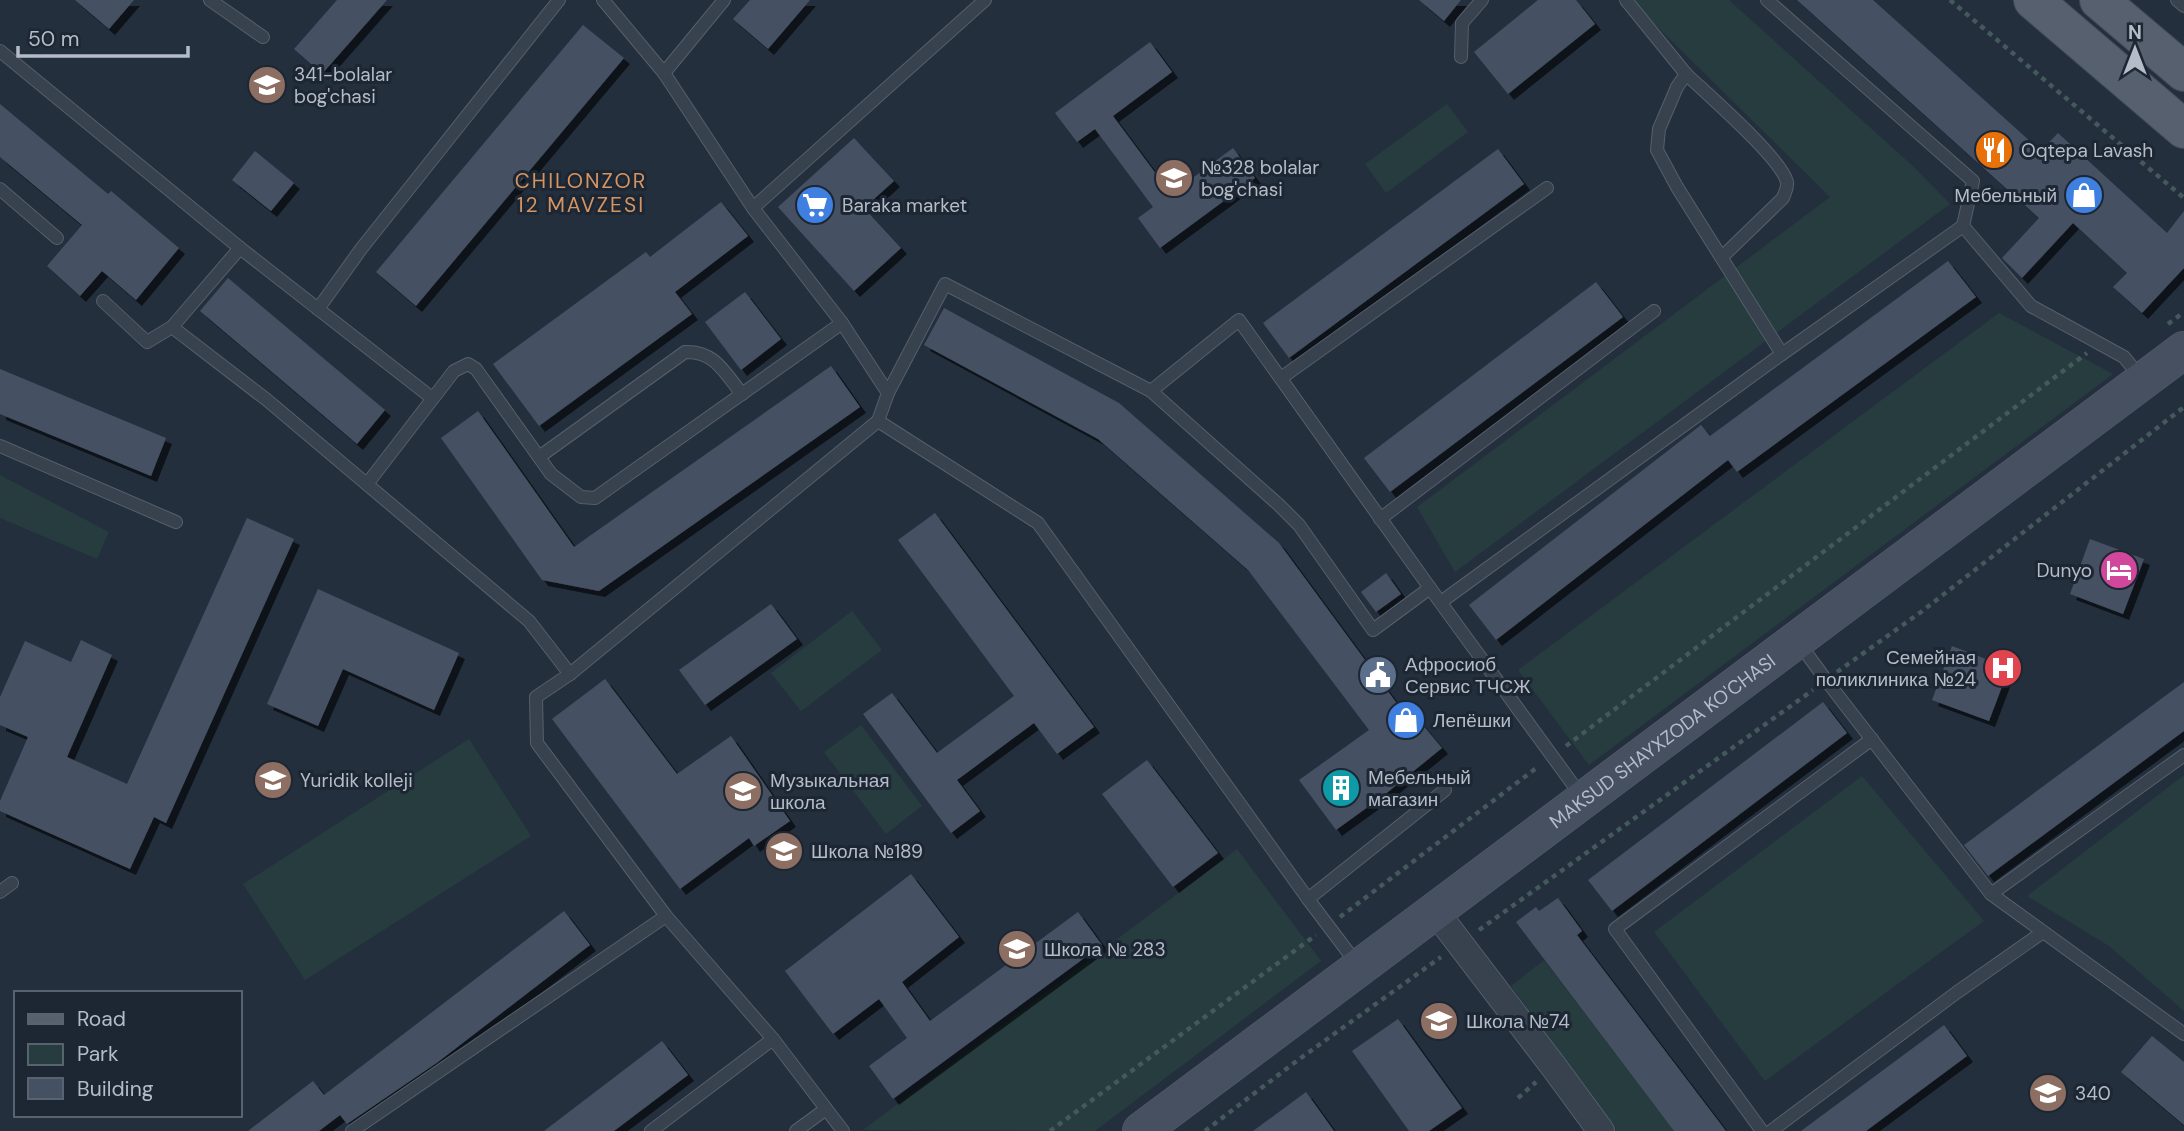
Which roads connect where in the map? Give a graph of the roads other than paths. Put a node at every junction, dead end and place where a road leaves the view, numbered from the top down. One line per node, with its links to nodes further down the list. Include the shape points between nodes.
1 (210, 0): 13 (lane)
2 (559, 0): 28 (lane)
3 (603, 0): 17 (lane)
4 (724, 0): 17 (lane)
5 (985, 0): 22 (lane)
6 (1482, 0): 15 (lane, via 1462,23)
7 (1626, 0): 18 (lane)
8 (1767, 0): 23 (lane, via 1973,181)
9 (2033, 0): 19 (main road)
10 (2099, 0): 16 (main road)
11 (2177, 0): 12 (lane)
12 (2184, 6)
13 (263, 37)
14 (0, 51): 25 (lane)
15 (1461, 57)
16 (2184, 72)
17 (664, 73): 22 (lane)
18 (1686, 74): 26 (lane, via 1659,129 1657,150); 26 (lane, via 1762,146 1786,179 1783,198)
19 (2184, 129)
20 (1547, 188): 34 (lane)
21 (0, 189): 24 (lane)
22 (753, 208): 30 (lane)
23 (1963, 226): 33 (lane); 35 (lane, via 2031,306 2124,357)
24 (57, 238)
25 (240, 248): 28 (lane); 31 (lane)
26 (1721, 257): 33 (lane)
27 (103, 300): 31 (lane, via 146,342)
28 (318, 309): 39 (lane)
29 (1654, 311): 44 (lane)
30 (842, 323): 37 (lane); 38 (lane)
31 (172, 327): 43 (lane)
32 (2184, 350): 35 (street, MAKSUD SHAYXZODA KO'CHASI)
33 (1782, 354): 47 (lane)
34 (1281, 378): 36 (lane, via 1239,320); 44 (lane)
35 (2143, 380): 48 (street, MAKSUD SHAYXZODA KO'CHASI)
36 (1152, 391): 37 (lane, via 945,284); 46 (lane, via 1299,525 1373,630)
37 (888, 393): 40 (lane)
38 (742, 394): 42 (lane, via 595,498 581,498 551,474); 42 (lane, via 711,356 685,352)
39 (432, 398): 42 (lane, via 454,371 468,364); 43 (lane)
40 (878, 421): 49 (lane); 57 (lane, via 1038,523)
41 (0, 446): 45 (lane)
42 (539, 457)
43 (367, 484): 49 (lane, via 529,621)
44 (1380, 519): 46 (lane)
45 (176, 522)
46 (1430, 588): 47 (lane)
47 (1441, 602): 53 (lane)
48 (1797, 640): 50 (lane); 53 (street, MAKSUD SHAYXZODA KO'CHASI)
49 (570, 674): 59 (lane, via 536,697 537,743)
50 (1871, 739): 56 (lane); 71 (lane, via 1615,929)
51 (2184, 755): 56 (lane)
52 (1445, 790): 57 (lane)
53 (1584, 799): 58 (street, MAKSUD SHAYXZODA KO'CHASI)
54 (12, 883): 55 (lane)
55 (0, 892)
56 (1991, 894): 60 (lane)
57 (1308, 899): 61 (lane)
58 (1435, 911): 61 (street, MAKSUD SHAYXZODA KO'CHASI); 70 (street)
59 (666, 916): 63 (lane); 65 (lane)
60 (2043, 932): 62 (lane); 72 (lane)
61 (1360, 967): 69 (street, MAKSUD SHAYXZODA KO'CHASI)
62 (2184, 1034)
63 (773, 1039): 64 (lane); 66 (lane)
64 (826, 1109): 67 (lane); 68 (lane)
65 (352, 1131)
66 (651, 1131)
67 (796, 1131)
68 (843, 1131)
69 (1141, 1131)
70 (1601, 1131)
71 (1762, 1131)
72 (1771, 1131)

